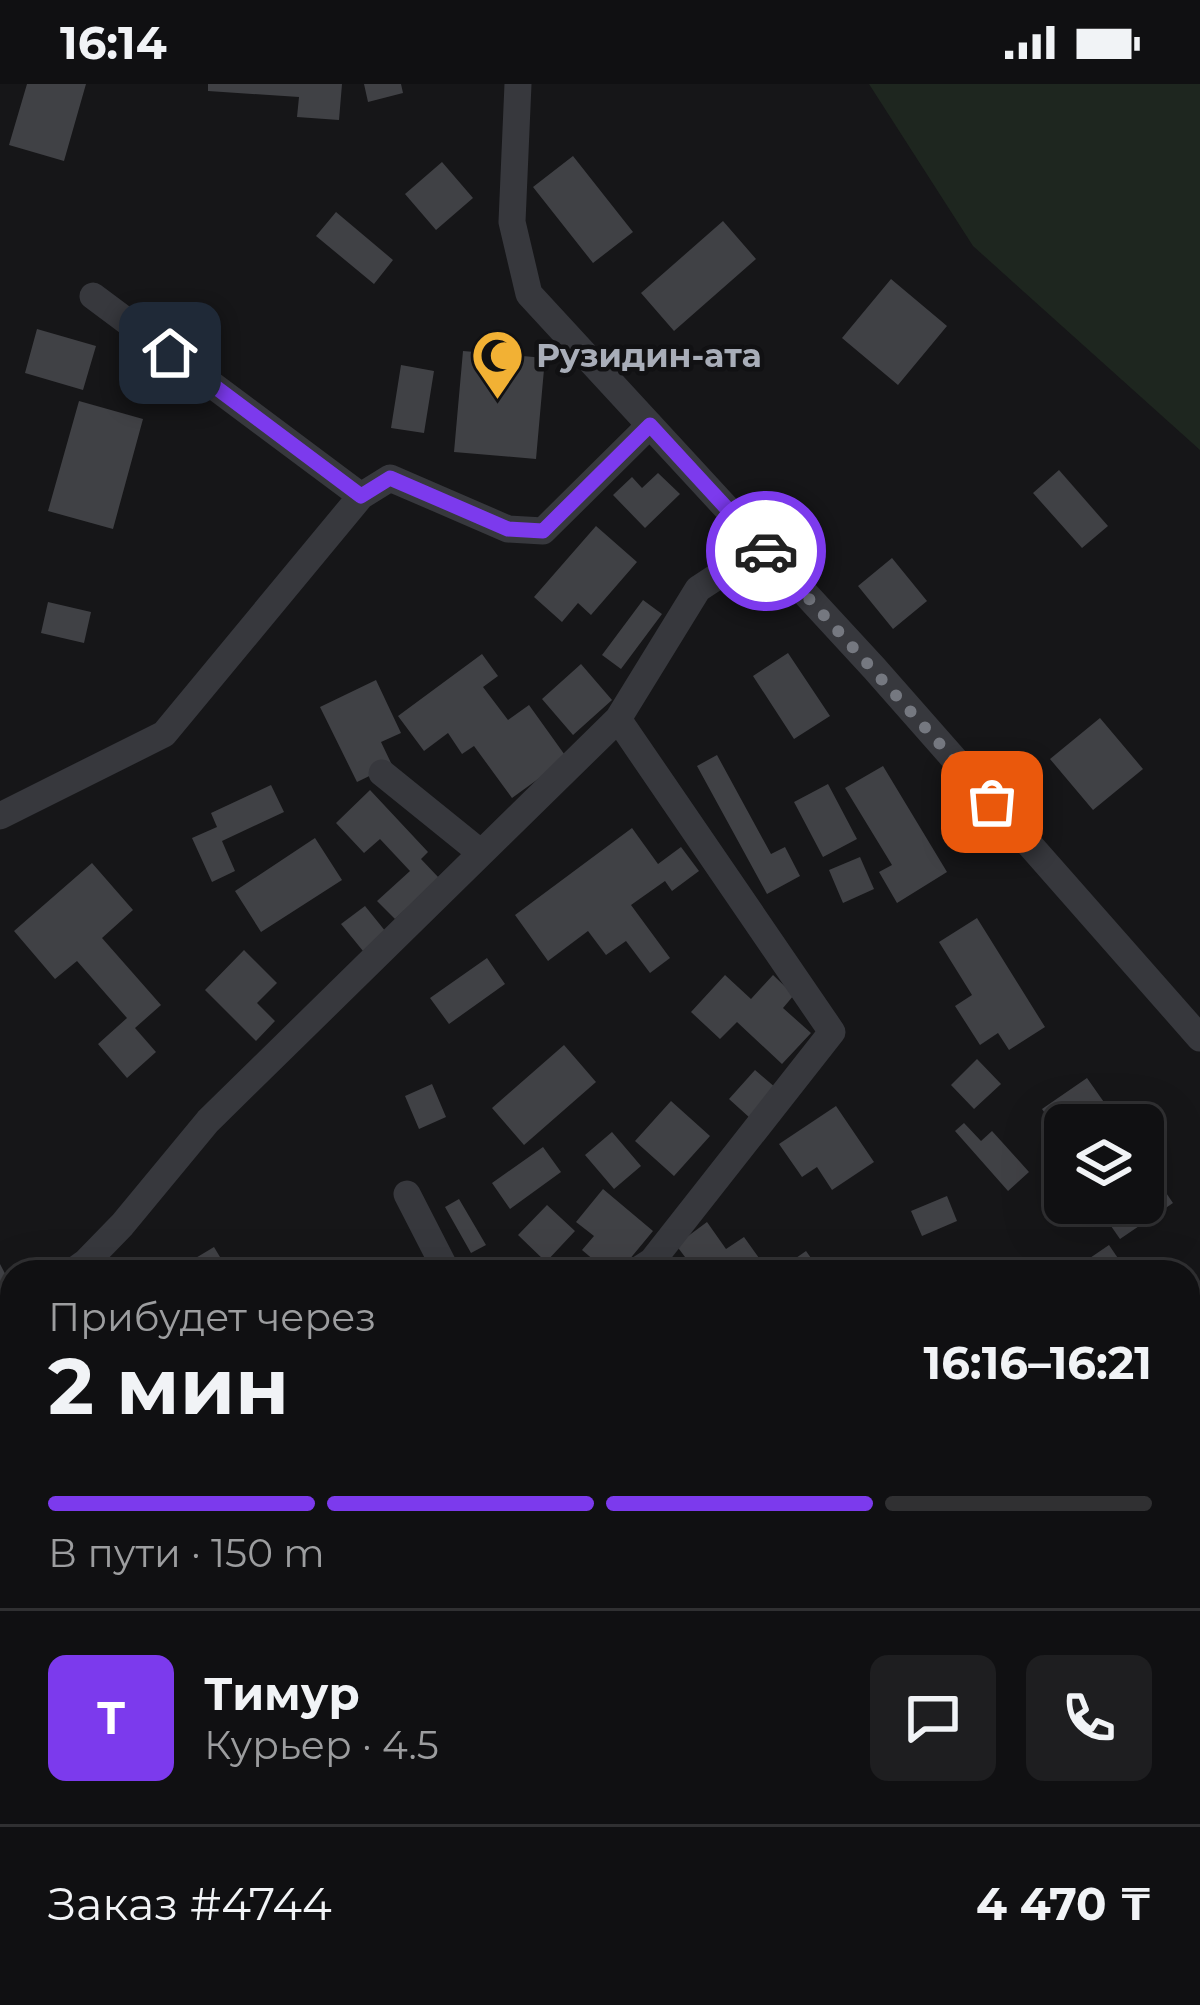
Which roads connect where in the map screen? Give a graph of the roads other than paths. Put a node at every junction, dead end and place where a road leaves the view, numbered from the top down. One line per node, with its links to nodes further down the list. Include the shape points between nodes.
1 (518, 84): 3 (street, via 512,222 529,294)
2 (94, 296): 4 (street)
3 (650, 425): 4 (street, via 543,531 508,529 390,478); 5 (street)
4 (361, 496): 8 (street, via 164,734)
5 (762, 547): 6 (street, via 698,589); 10 (street)
6 (618, 719): 9 (street); 14 (street, via 832,1032)
7 (382, 773): 9 (street)
8 (0, 816)
9 (481, 854): 12 (street, via 208,1121)
10 (1200, 1038)
11 (407, 1194): 13 (street)
12 (88, 1260)
13 (441, 1260)
14 (653, 1260)

